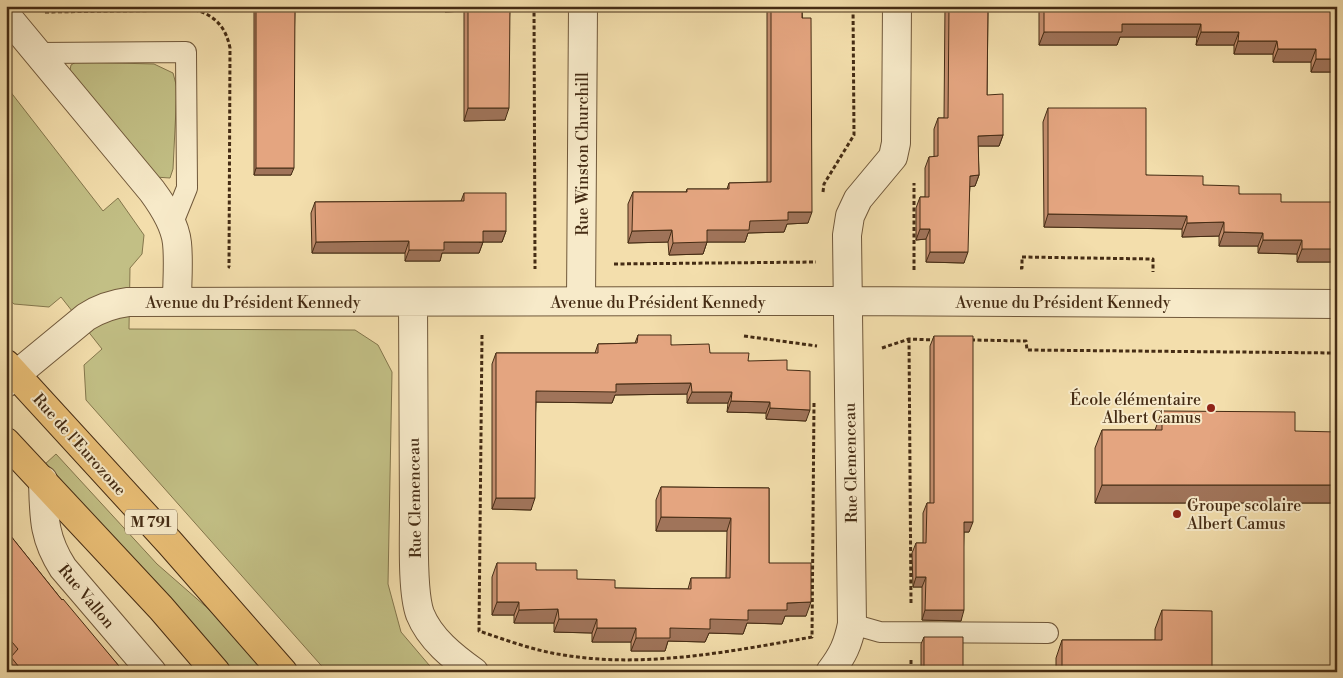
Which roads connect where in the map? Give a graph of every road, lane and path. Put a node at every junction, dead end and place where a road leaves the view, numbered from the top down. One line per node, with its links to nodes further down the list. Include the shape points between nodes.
1 (534, 6): 17 (path)
2 (583, 6): 15 (street, Rue Winston Churchill)
3 (853, 6): 9 (path, via 854,135 824,184)
4 (897, 6): 25 (street, Rue Clemenceau, via 896,144 893,157 858,199 850,216)
5 (42, 12): 18 (path, via 196,10 220,24 228,36 230,48 229,267)
6 (6, 14): 7 (street)
7 (37, 52): 10 (street, via 152,191); 10 (lane, via 186,52 187,188)
8 (914, 182): 20 (path)
9 (823, 193)
10 (172, 225): 26 (street, via 177,242)
11 (614, 254): 14 (path)
12 (814, 262): 13 (path); 14 (path); 24 (path)
13 (822, 262)
14 (614, 264): 15 (path)
15 (582, 265): 17 (path); 23 (street, Rue Winston Churchill)
16 (525, 266): 17 (path)
17 (535, 266): 28 (path)
18 (239, 267)
19 (1012, 268): 22 (path, via 1022,268 1022,258 1153,258)
20 (914, 270): 21 (path); 29 (path)
21 (924, 270)
22 (1153, 275)
23 (581, 301): 24 (street, Avenue du Président Kennedy); 28 (street, Avenue du Président Kennedy)
24 (815, 301): 25 (street, Avenue du Président Kennedy); 36 (path)
25 (847, 301): 29 (street, Avenue du Président Kennedy); 37 (street, Rue Clemenceau)
26 (177, 302): 27 (street, Avenue du Président Kennedy); 39 (street, Avenue du Président Kennedy, via 128,302 100,308)
27 (413, 302): 28 (street, Avenue du Président Kennedy); 49 (street, Rue Clemenceau, via 416,592 420,613 429,630 442,646)
28 (534, 302)
29 (907, 302): 30 (street, Avenue du Président Kennedy); 33 (path)
30 (1337, 304)
31 (482, 327): 40 (path, via 479,631 552,653 600,659 660,658 812,637)
32 (736, 335): 36 (path)
33 (908, 339): 34 (path); 37 (path, via 873,350); 44 (path)
34 (938, 340)
35 (967, 340): 38 (path, via 1026,341 1027,350)
36 (815, 346): 37 (path, via 834,351)
37 (848, 350): 43 (street, Rue Clemenceau)
38 (1337, 353)
39 (9, 374): 48 (main road, Rue de l'Eurozone / M 791, via 170,543)
40 (814, 394)
41 (6, 442): 42 (main road, M 791)
42 (43, 480): 46 (street, Rue Vallon, via 44,521 53,553); 47 (main road, M 791)
43 (852, 624): 44 (lane, via 880,632); 50 (street, Rue Clemenceau, via 848,644); 51 (street, Rue Clemenceau)
44 (911, 633): 45 (lane)
45 (1048, 633)
46 (152, 672)
47 (216, 672)
48 (283, 672)
49 (474, 672)
50 (830, 672)
51 (852, 672)

